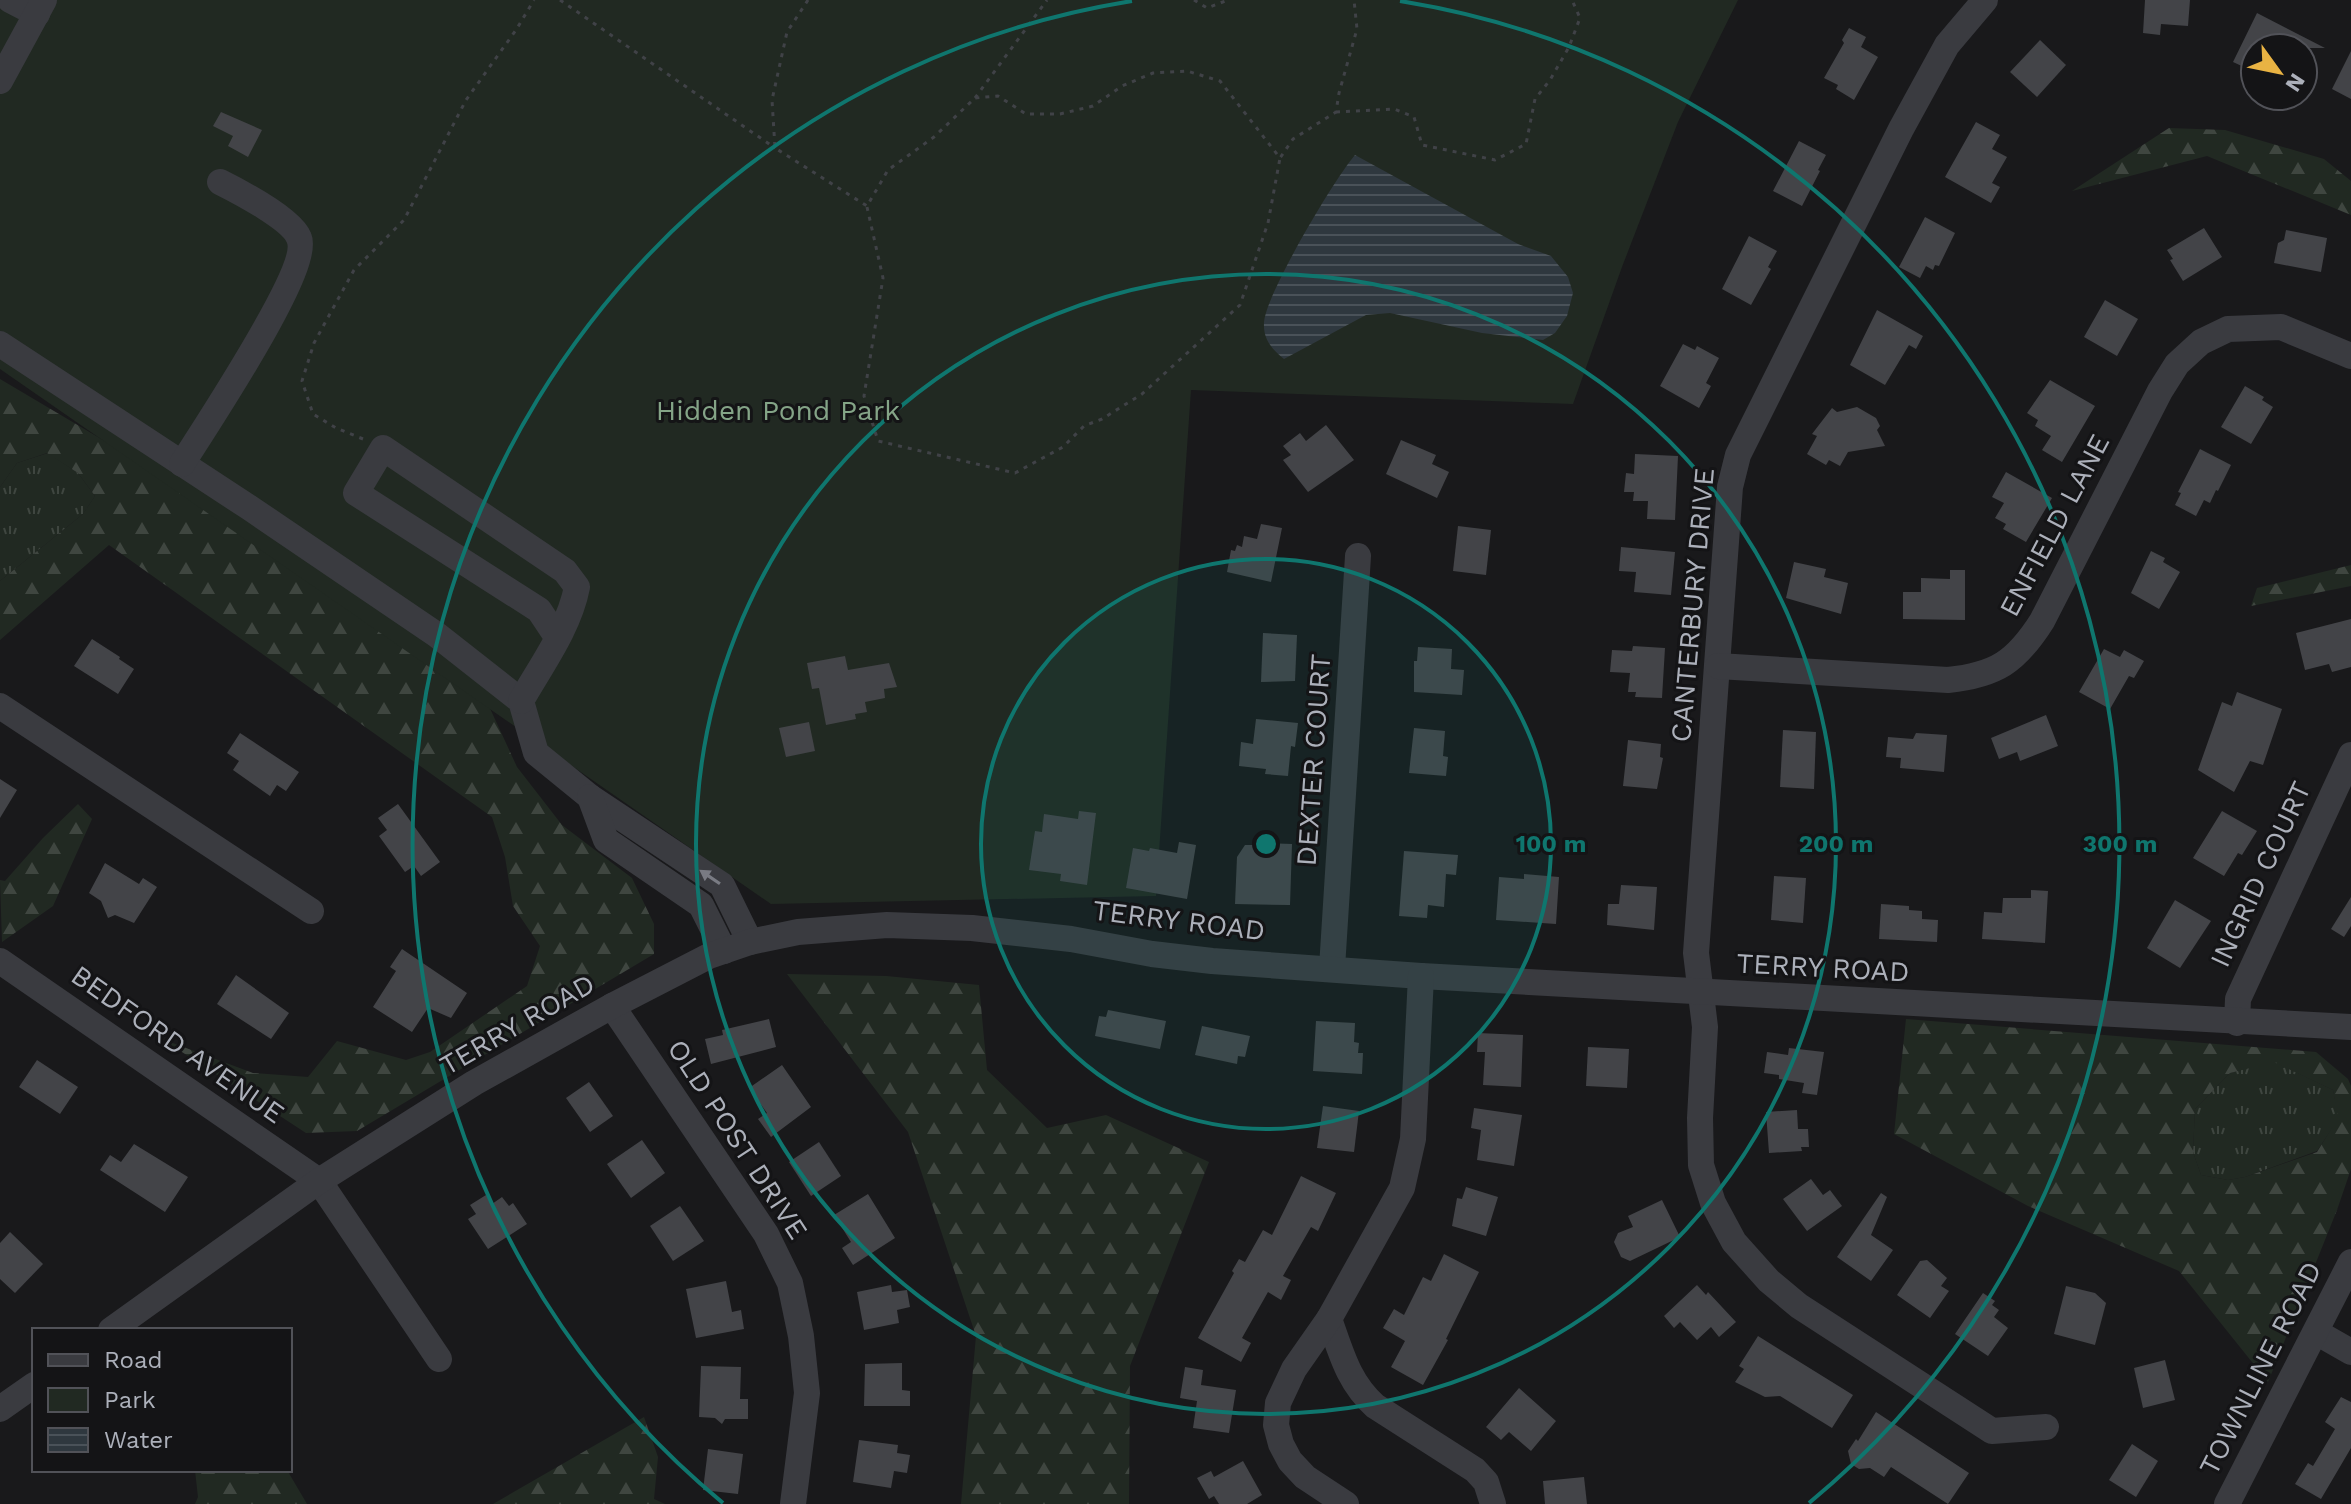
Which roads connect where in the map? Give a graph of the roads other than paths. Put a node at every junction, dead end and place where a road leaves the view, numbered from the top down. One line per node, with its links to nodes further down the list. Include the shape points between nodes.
1 (10, 0): 3 (street)
2 (1985, 0): 11 (street, CANTERBURY DRIVE, via 1940,57 1738,455 1730,487)
3 (40, 7): 4 (street)
4 (4, 66)
5 (220, 182): 8 (street, via 256,200 294,231 300,251 280,303)
6 (0, 344): 8 (street)
7 (2351, 356): 11 (street, ENFIELD LANE, via 2281,327 2228,329 2201,342 2177,364 2160,391 2026,646 1979,677 1948,680)
8 (182, 464): 12 (street, via 437,635)
9 (1358, 556): 20 (street, DEXTER COURT)
10 (557, 637): 10 (street, via 573,609 577,587 565,571 383,448 356,493 539,610); 12 (street)
11 (1718, 666): 22 (street, CANTERBURY DRIVE, via 1696,953)
12 (521, 701): 15 (street, via 536,753)
13 (0, 706): 16 (street)
14 (2351, 755): 24 (street, INGRID COURT, via 2238,999)
15 (590, 797): 17 (street, one-way to 15, via 722,885); 18 (street, via 606,840 701,905)
16 (311, 911)
17 (750, 942): 18 (street, TERRY ROAD); 20 (street, TERRY ROAD, via 798,932 887,925 972,928 1212,961)
18 (724, 951): 23 (street, TERRY ROAD)
19 (0, 961): 28 (street, BEDFORD AVENUE)
20 (1332, 968): 21 (street, TERRY ROAD)
21 (1421, 976): 22 (street, TERRY ROAD); 30 (street, via 1413,1139 1402,1188)
22 (1702, 992): 24 (street, TERRY ROAD); 37 (street, CANTERBURY DRIVE, via 1701,1165 1734,1242 1799,1306 1992,1431)
23 (612, 1006): 28 (street, TERRY ROAD, via 474,1083); 38 (street, OLD POST DRIVE, via 766,1234 790,1283 807,1393)
24 (2237, 1023): 25 (street, TERRY ROAD)
25 (2299, 1025): 26 (street, TERRY ROAD); 27 (street)
26 (2351, 1027)
27 (2351, 1035)
28 (319, 1181): 31 (street, TERRY ROAD); 34 (street)
29 (2351, 1262): 32 (street, TOWNLINE ROAD)
30 (1329, 1319): 39 (street, via 1294,1369 1278,1403 1276,1425 1290,1461); 40 (street, via 1361,1393 1475,1470 1486,1482)
31 (114, 1328)
32 (2316, 1332): 33 (street); 41 (street, TOWNLINE ROAD)
33 (2351, 1352)
34 (439, 1359)
35 (32, 1386): 36 (street)
36 (0, 1409)
37 (2046, 1427)
38 (793, 1504)
39 (1346, 1504)
40 (1493, 1504)
41 (2227, 1504)

